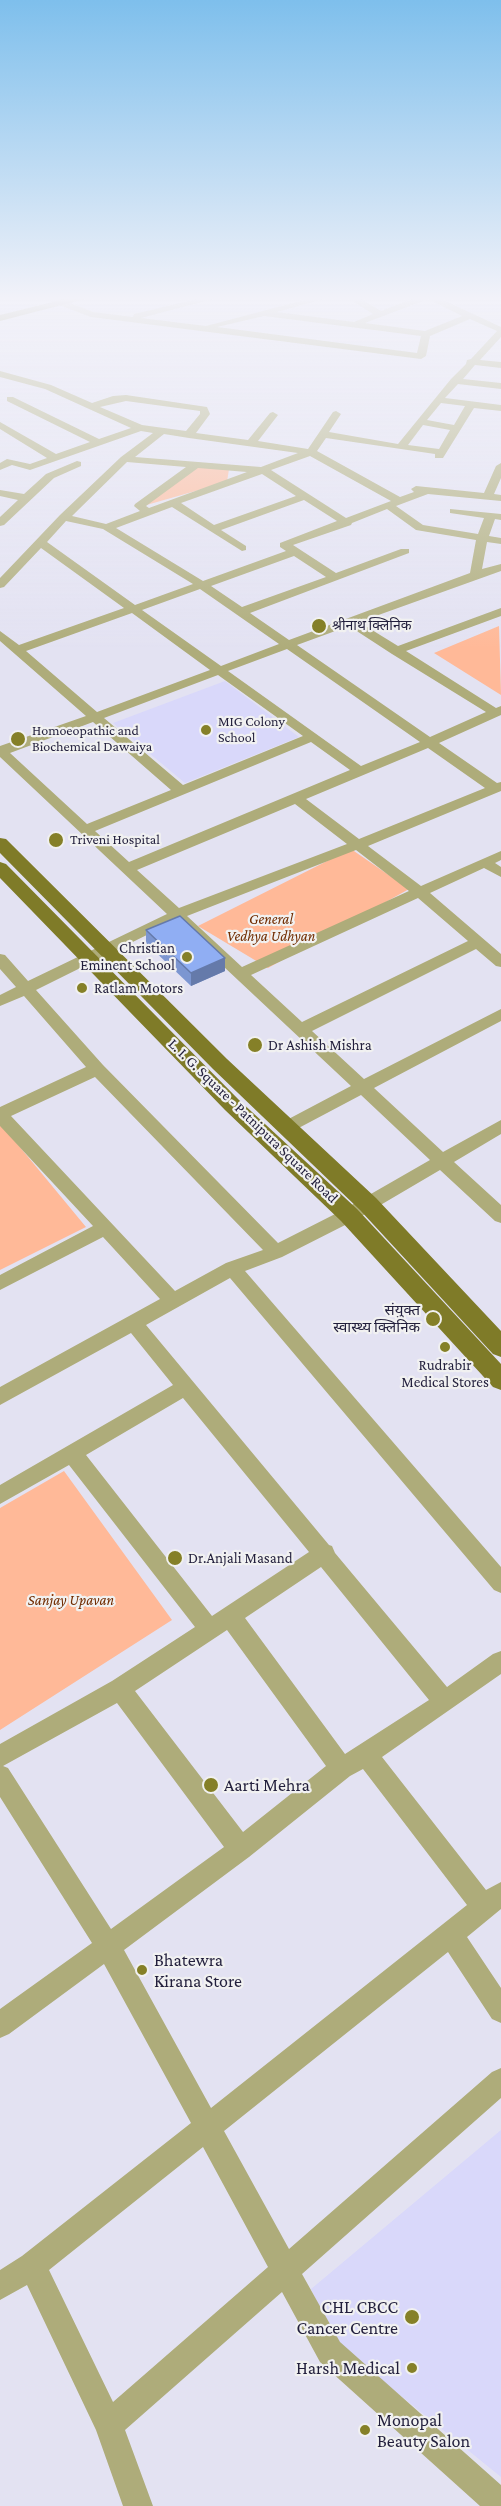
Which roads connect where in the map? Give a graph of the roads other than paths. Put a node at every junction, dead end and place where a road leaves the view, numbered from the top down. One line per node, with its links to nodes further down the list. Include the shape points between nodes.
1 (36, 415): 15 (street)
2 (112, 415): 10 (street)
3 (204, 415): 14 (street)
4 (273, 415): 16 (street)
5 (335, 415): 13 (street)
6 (426, 415): 8 (street)
7 (465, 415): 11 (street)
8 (420, 422): 11 (street); 17 (street)
9 (0, 425): 19 (street)
10 (140, 428): 12 (street); 15 (street)
11 (456, 428): 17 (street, via 440,454)
12 (162, 431): 14 (street); 20 (street)
13 (322, 434): 17 (street); 18 (street)
14 (189, 435): 16 (street)
15 (99, 443): 19 (street)
16 (251, 443): 18 (street)
17 (401, 447)
18 (311, 452): 26 (street); 28 (street)
19 (56, 459): 25 (street)
20 (125, 459): 22 (street); 41 (street)
21 (89, 460): 27 (street)
22 (195, 465): 26 (street); 39 (street, via 139,506)
23 (501, 466): 32 (street)
24 (0, 467): 25 (street, via 11,461)
25 (30, 467): 27 (street)
26 (263, 470): 31 (street); 36 (street)
27 (50, 476): 33 (street)
28 (370, 484): 29 (street); 35 (street)
29 (428, 490): 32 (street); 35 (street)
30 (0, 493): 33 (street)
31 (303, 497): 42 (street); 45 (street)
32 (487, 497): 34 (street)
33 (26, 498): 43 (street)
34 (501, 498)
35 (401, 502): 37 (street)
36 (173, 503): 39 (street); 45 (street)
37 (390, 506): 42 (street); 46 (street, via 420,528)
38 (454, 511): 40 (street)
39 (148, 512): 44 (street)
40 (496, 516): 46 (street)
41 (64, 517): 44 (street); 48 (street)
42 (346, 522): 51 (street, via 284,545)
43 (0, 523)
44 (107, 527): 56 (street)
45 (213, 529): 49 (street)
46 (482, 538): 47 (street); 53 (street)
47 (501, 541)
48 (41, 543): 55 (street); 57 (street)
49 (242, 548)
50 (405, 551): 54 (street)
51 (295, 552): 54 (street); 56 (street)
52 (501, 567): 53 (street)
53 (475, 575): 60 (street)
54 (336, 578): 58 (street)
55 (0, 585)
56 (202, 585): 57 (street); 58 (street)
57 (135, 609): 63 (street); 65 (street)
58 (241, 612): 62 (street)
59 (500, 614): 64 (street)
60 (349, 621): 62 (street); 64 (street)
61 (0, 635): 63 (street)
62 (290, 645): 65 (street); 69 (street)
63 (17, 650): 67 (street)
64 (396, 651): 66 (street)
65 (221, 670): 67 (street); 68 (street)
66 (497, 711): 69 (street)
67 (94, 716): 70 (street); 73 (street)
68 (313, 737): 71 (street); 73 (street)
69 (430, 742): 71 (street); 72 (street)
70 (0, 751): 75 (street)
71 (360, 771): 74 (street)
72 (498, 787): 77 (street)
73 (180, 790): 75 (street)
74 (296, 798): 77 (street); 81 (street)
75 (84, 830): 81 (street)
76 (0, 843): 86 (main road, L. I. G. Square - Patnipura Square Road)
77 (357, 845): 83 (street); 84 (street)
78 (501, 855): 79 (street)
79 (484, 862): 82 (street); 83 (street)
80 (0, 868): 86 (main road, L. I. G. Square - Patnipura Square Road)
81 (126, 869): 84 (street)
82 (501, 873)
83 (421, 893): 85 (street); 89 (street)
84 (178, 914): 86 (street); 89 (street)
85 (478, 942): 88 (street); 93 (street)
86 (99, 955): 90 (street); 98 (main road, L. I. G. Square - Patnipura Square Road); 101 (main road, L. I. G. Square - Patnipura Square Road, via 232,1104)
87 (0, 959): 90 (street)
88 (501, 962)
89 (242, 973): 93 (street)
90 (28, 989): 91 (street); 94 (street)
91 (0, 1001)
92 (501, 1014): 95 (street)
93 (300, 1030): 95 (street)
94 (97, 1069): 96 (street); 104 (street)
95 (362, 1087): 98 (street); 99 (street)
96 (0, 1114): 103 (street)
97 (501, 1126): 99 (street)
98 (287, 1127): 100 (main road, L. I. G. Square - Patnipura Square Road)
99 (442, 1161): 100 (street); 102 (street)
100 (368, 1204): 101 (street); 109 (main road, L. I. G. Square - Patnipura Square Road)
101 (350, 1215): 104 (street); 110 (main road, L. I. G. Square - Patnipura Square Road)
102 (501, 1216)
103 (105, 1228): 106 (street); 107 (street)
104 (276, 1252): 105 (street)
105 (232, 1268): 107 (street); 116 (street)
106 (0, 1283)
107 (173, 1301): 108 (street)
108 (133, 1323): 111 (street); 112 (street)
109 (501, 1347)
110 (501, 1380)
111 (186, 1387): 113 (street); 115 (street)
112 (0, 1397)
113 (72, 1453): 114 (street); 118 (street)
114 (0, 1495)
115 (325, 1553): 117 (street); 121 (street)
116 (501, 1583)
117 (230, 1616): 118 (street); 124 (street)
118 (210, 1630): 120 (street)
119 (501, 1661): 121 (street)
120 (120, 1689): 123 (street); 126 (street)
121 (445, 1702): 122 (street)
122 (366, 1755): 124 (street); 127 (street)
123 (0, 1756)
124 (342, 1768): 126 (street)
125 (0, 1776): 129 (street)
126 (241, 1849): 129 (street)
127 (492, 1901): 128 (street)
128 (450, 1934): 130 (street); 133 (street)
129 (108, 1946): 131 (street); 133 (street)
130 (501, 2010)
131 (0, 2025)
132 (501, 2081): 135 (street)
133 (209, 2127): 134 (street); 135 (street)
134 (32, 2266): 136 (street); 137 (street)
135 (287, 2270): 137 (street); 138 (street, via 330,2352)
136 (0, 2286)
137 (109, 2425): 139 (street)
138 (501, 2505)
139 (138, 2506)

